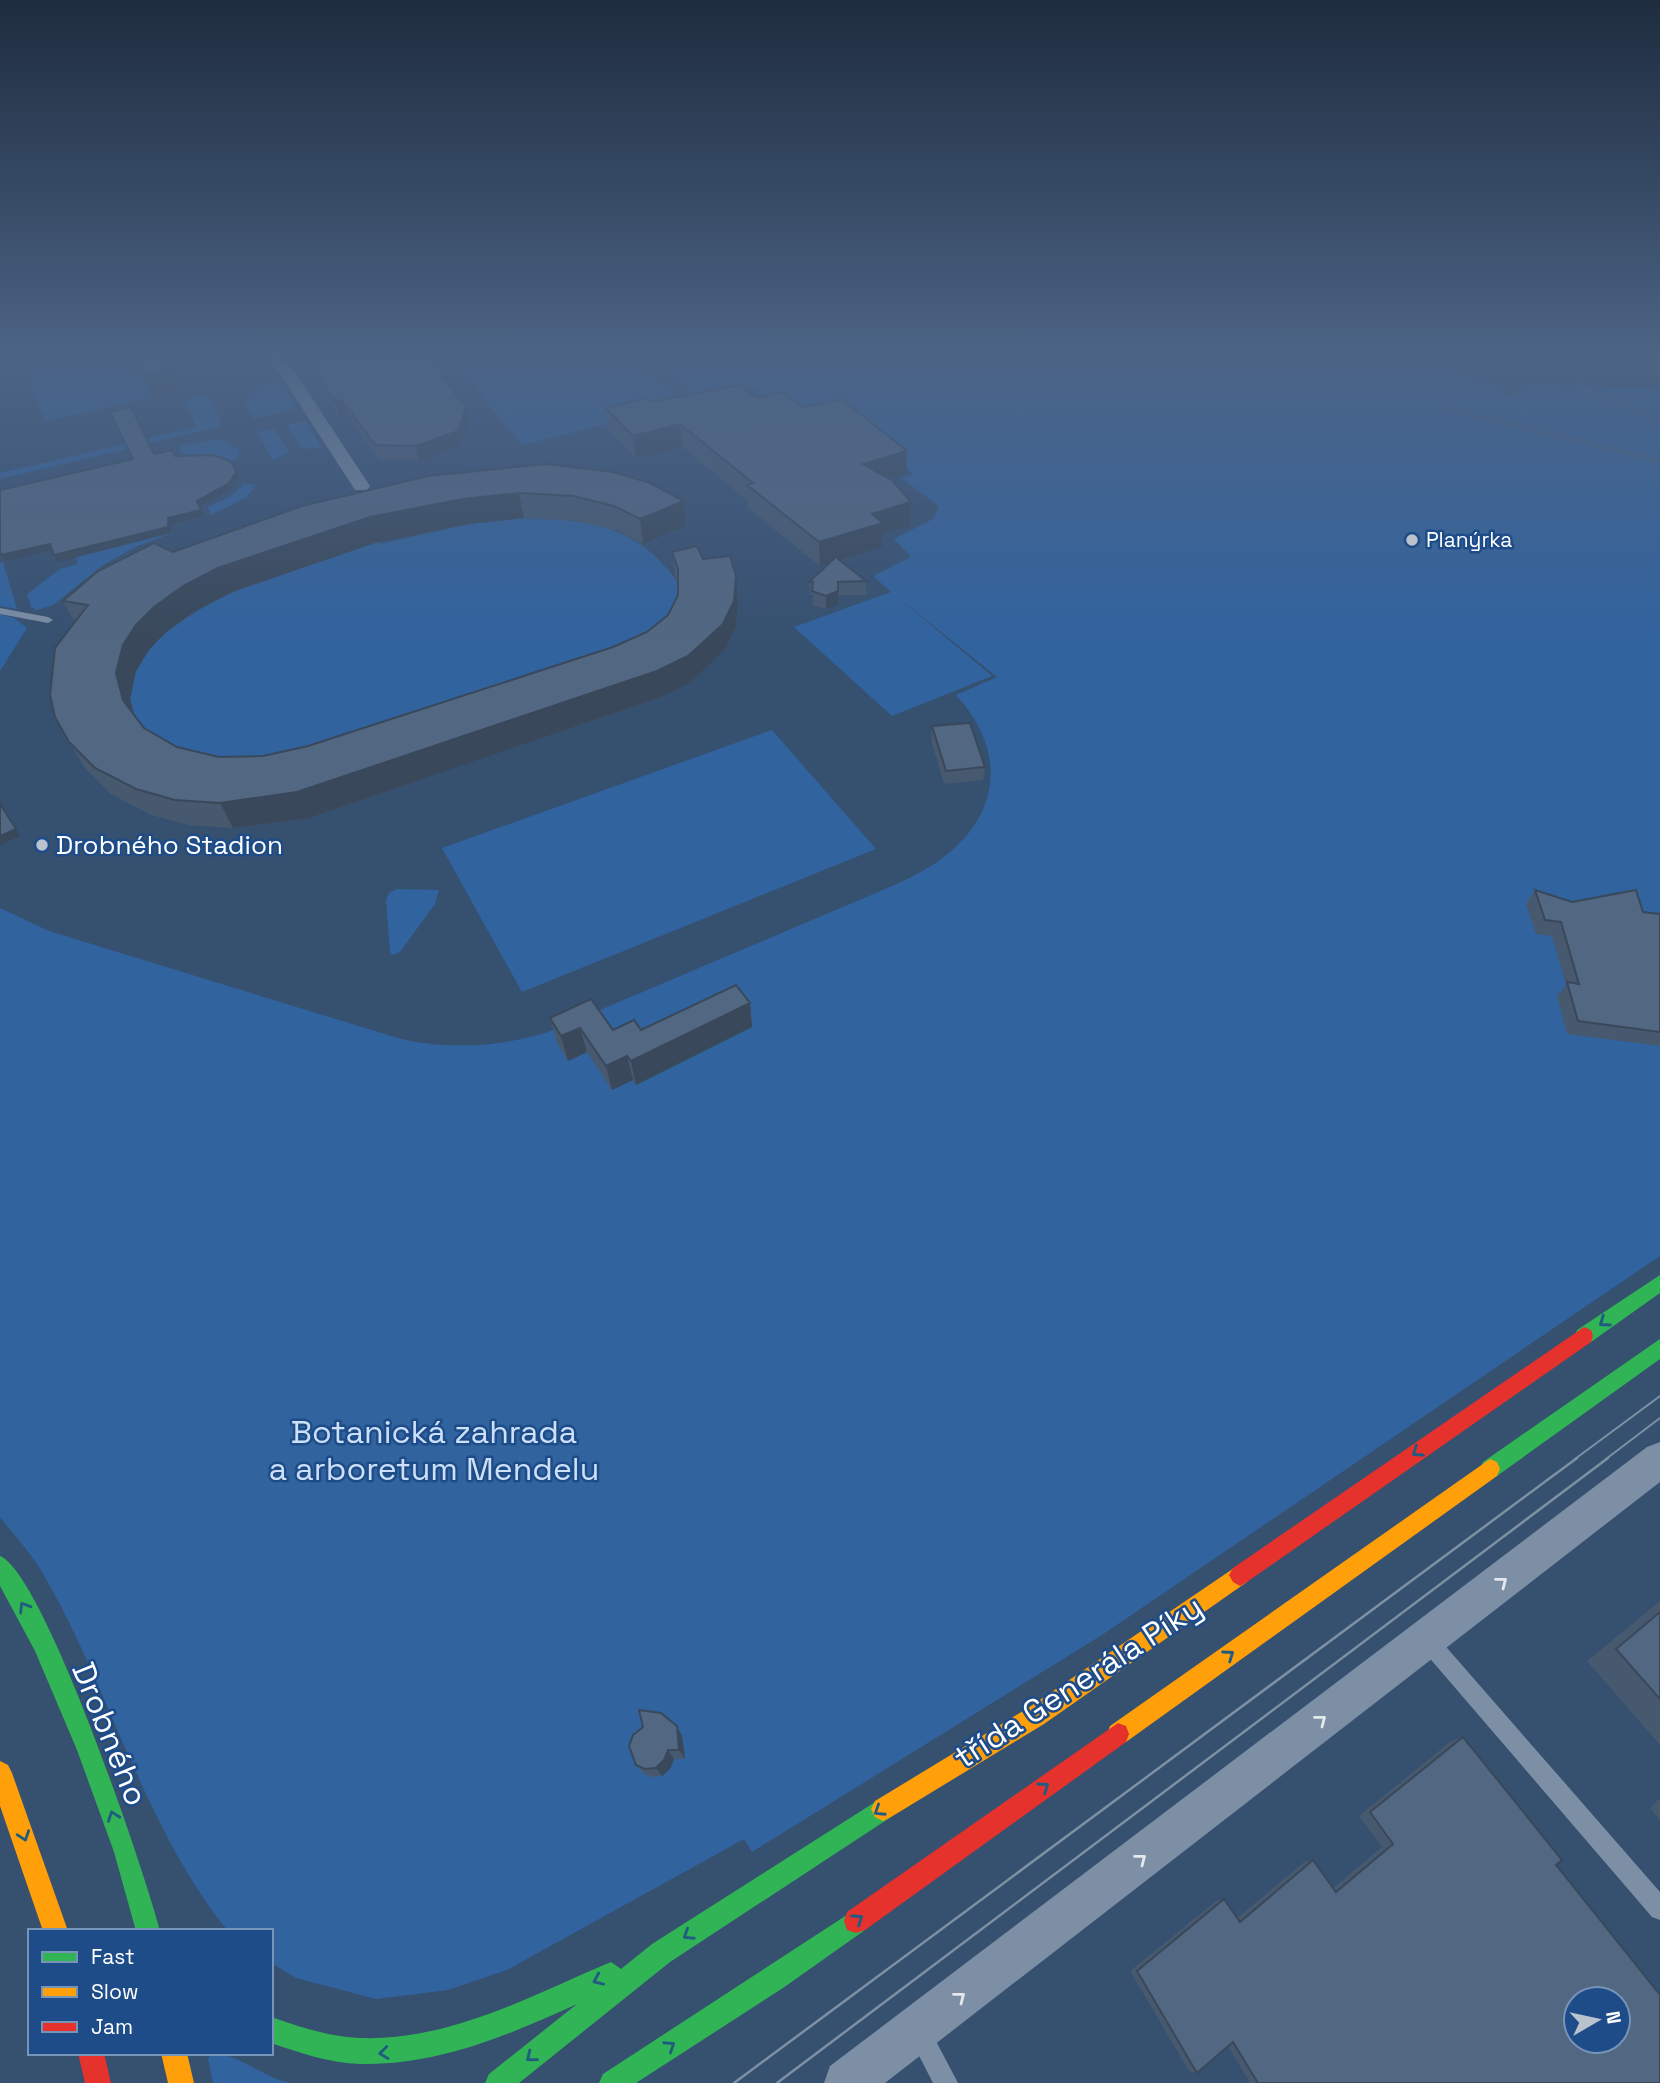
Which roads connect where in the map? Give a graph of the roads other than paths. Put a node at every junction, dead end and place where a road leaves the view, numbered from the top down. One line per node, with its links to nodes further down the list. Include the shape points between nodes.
1 (338, 451): 2 (street)
2 (361, 486)
3 (0, 611): 4 (lane)
4 (48, 620)
5 (1660, 1283): 16 (main road, třída Generála Píky, one-way to 16, via 1036,1716 937,1774)
6 (1660, 1349): 24 (main road, one-way to 6, via 774,1979)
7 (1660, 1460): 9 (street, one-way to 7)
8 (0, 1567): 11 (main road, Drobného, one-way to 8, via 54,1667 30,1615)
9 (1426, 1640): 12 (lane); 17 (street, one-way to 9)
10 (0, 1773): 14 (main road, one-way to 14)
11 (137, 1880): 13 (main road); 15 (main road, Drobného)
12 (1660, 1909)
13 (164, 1921)
14 (55, 1929)
15 (148, 1929)
16 (661, 1953): 18 (main road, one-way to 18, via 485,2031 433,2047 372,2055 302,2044); 23 (main road, třída Generála Píky, one-way to 23)
17 (918, 2030): 25 (street); 26 (lane)
18 (273, 2031)
19 (92, 2055): 21 (main road)
20 (174, 2055): 22 (main road)
21 (99, 2083)
22 (181, 2083)
23 (498, 2083)
24 (612, 2083)
25 (847, 2083)
26 (946, 2083)

